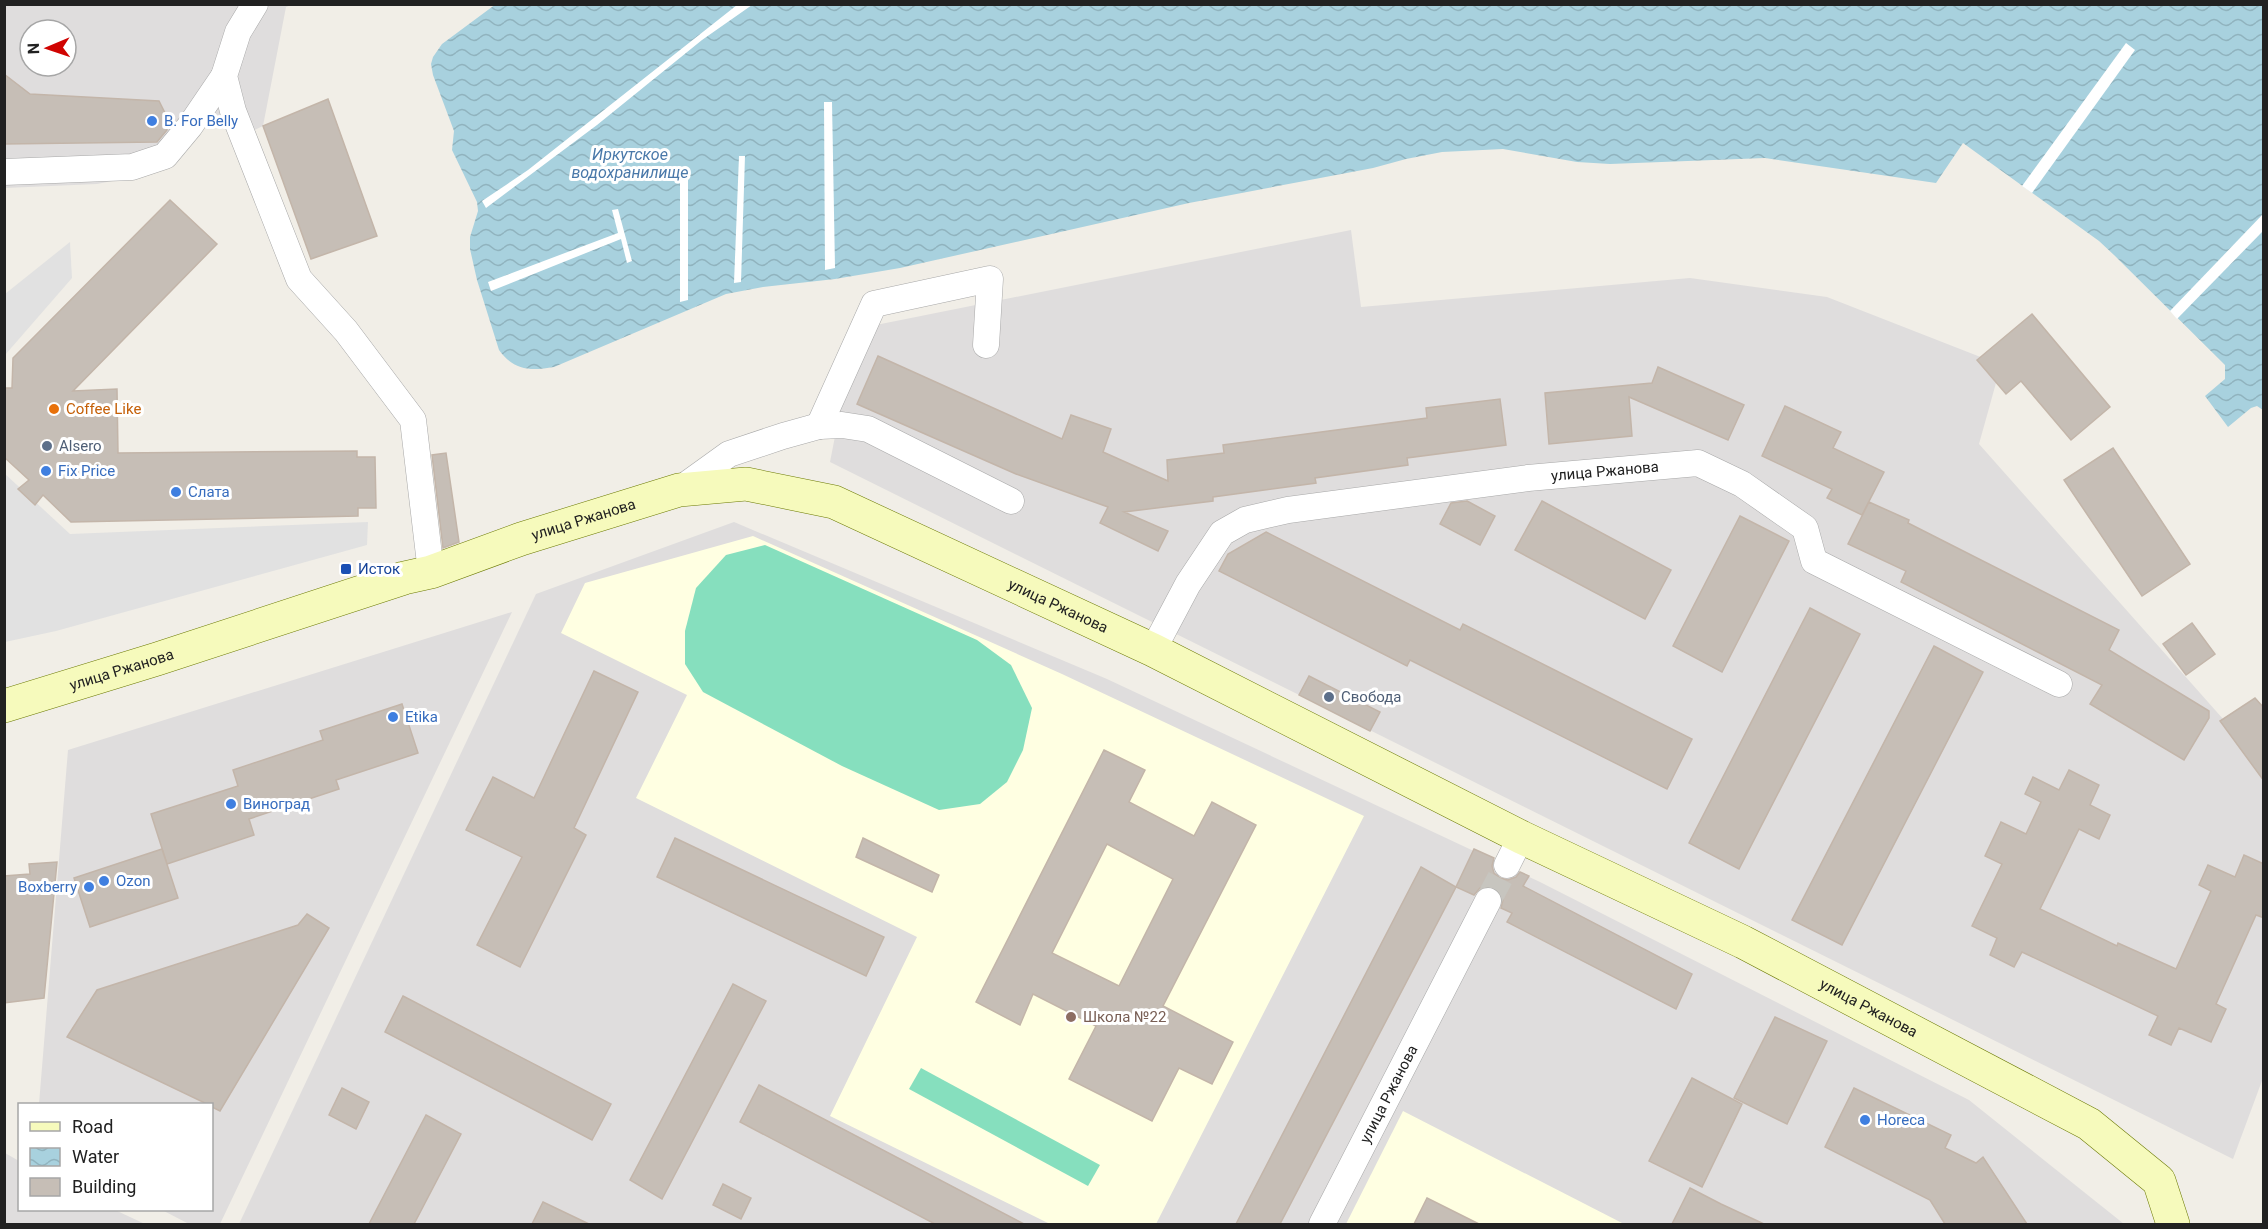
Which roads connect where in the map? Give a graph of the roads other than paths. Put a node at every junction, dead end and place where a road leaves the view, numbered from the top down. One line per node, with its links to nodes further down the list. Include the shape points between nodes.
1 (255, 4): 2 (street, via 238,32)
2 (224, 76): 3 (street, via 165,156 132,167); 8 (street, via 233,111 299,279 345,331 413,420)
3 (4, 172)
4 (986, 345): 5 (street, via 990,279 874,304)
5 (819, 426): 6 (street, via 729,454); 7 (street, via 868,429)
6 (679, 490): 8 (street, улица Ржанова, via 521,539); 9 (street, улица Ржанова, via 746,484 834,502)
7 (1011, 501)
8 (431, 572): 11 (street, улица Ржанова)
9 (1153, 650): 10 (street, улица Ржанова, via 1188,584 1222,533 1245,520 1288,510 1528,478 1698,463 1742,484 1805,528 1814,561); 14 (street, улица Ржанова, via 1514,851 1743,942 2089,1124 2159,1181)
10 (2059, 684)
11 (4, 706)
12 (1488, 901): 13 (street, улица Ржанова)
13 (1322, 1224)
14 (2173, 1224)

